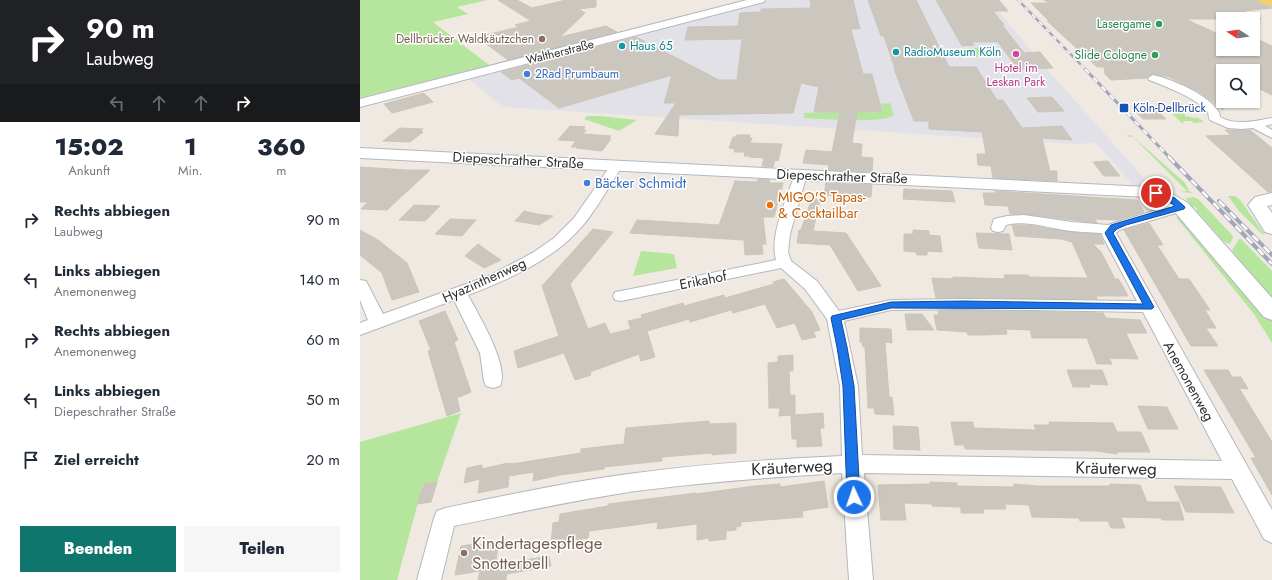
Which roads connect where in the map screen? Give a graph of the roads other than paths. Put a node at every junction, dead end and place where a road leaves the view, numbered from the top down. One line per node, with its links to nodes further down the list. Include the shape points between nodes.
1 (760, 0): 5 (street, Waltherstraße)
2 (1263, 0): 3 (main road)
3 (1272, 3)
4 (1153, 78): 7 (street, via 1180,88 1208,106 1218,121 1234,126)
5 (360, 103)
6 (1272, 121): 7 (street)
7 (1254, 124): 8 (street)
8 (1272, 135)
9 (360, 153): 10 (street, Diepeschrather Straße)
10 (617, 165): 11 (street, Diepeschrather Straße); 19 (street, Hyazinthenweg, via 579,221 559,241 517,268)
11 (801, 174): 13 (street, Diepeschrather Straße, via 1148,192 1164,196); 17 (street, via 783,234 781,252)
12 (1267, 200): 14 (street, via 1257,205)
13 (1181, 207): 16 (street); 22 (street, Diepeschrather Straße)
14 (1270, 224)
15 (998, 228): 16 (street, via 999,222 1007,219)
16 (1110, 230): 21 (street, Anemonenweg, via 1110,237)
17 (784, 263): 20 (street, Erikahof); 23 (street, via 811,285)
18 (360, 286): 24 (street)
19 (459, 293): 24 (street, Hyazinthenweg); 26 (street, via 489,354)
20 (621, 296)
21 (1149, 307): 23 (street, via 891,305); 28 (street, Anemonenweg)
22 (1272, 312)
23 (835, 318): 27 (street, via 849,386)
24 (378, 322): 25 (street, Hyazinthenweg)
25 (360, 329)
26 (493, 381)
27 (852, 464): 28 (street, Kräuterweg); 30 (street, Kräuterweg, via 744,470 636,482 543,497 445,518); 31 (street)
28 (1239, 470): 29 (street, Anemonenweg)
29 (1272, 532)
30 (429, 580)
31 (861, 580)

